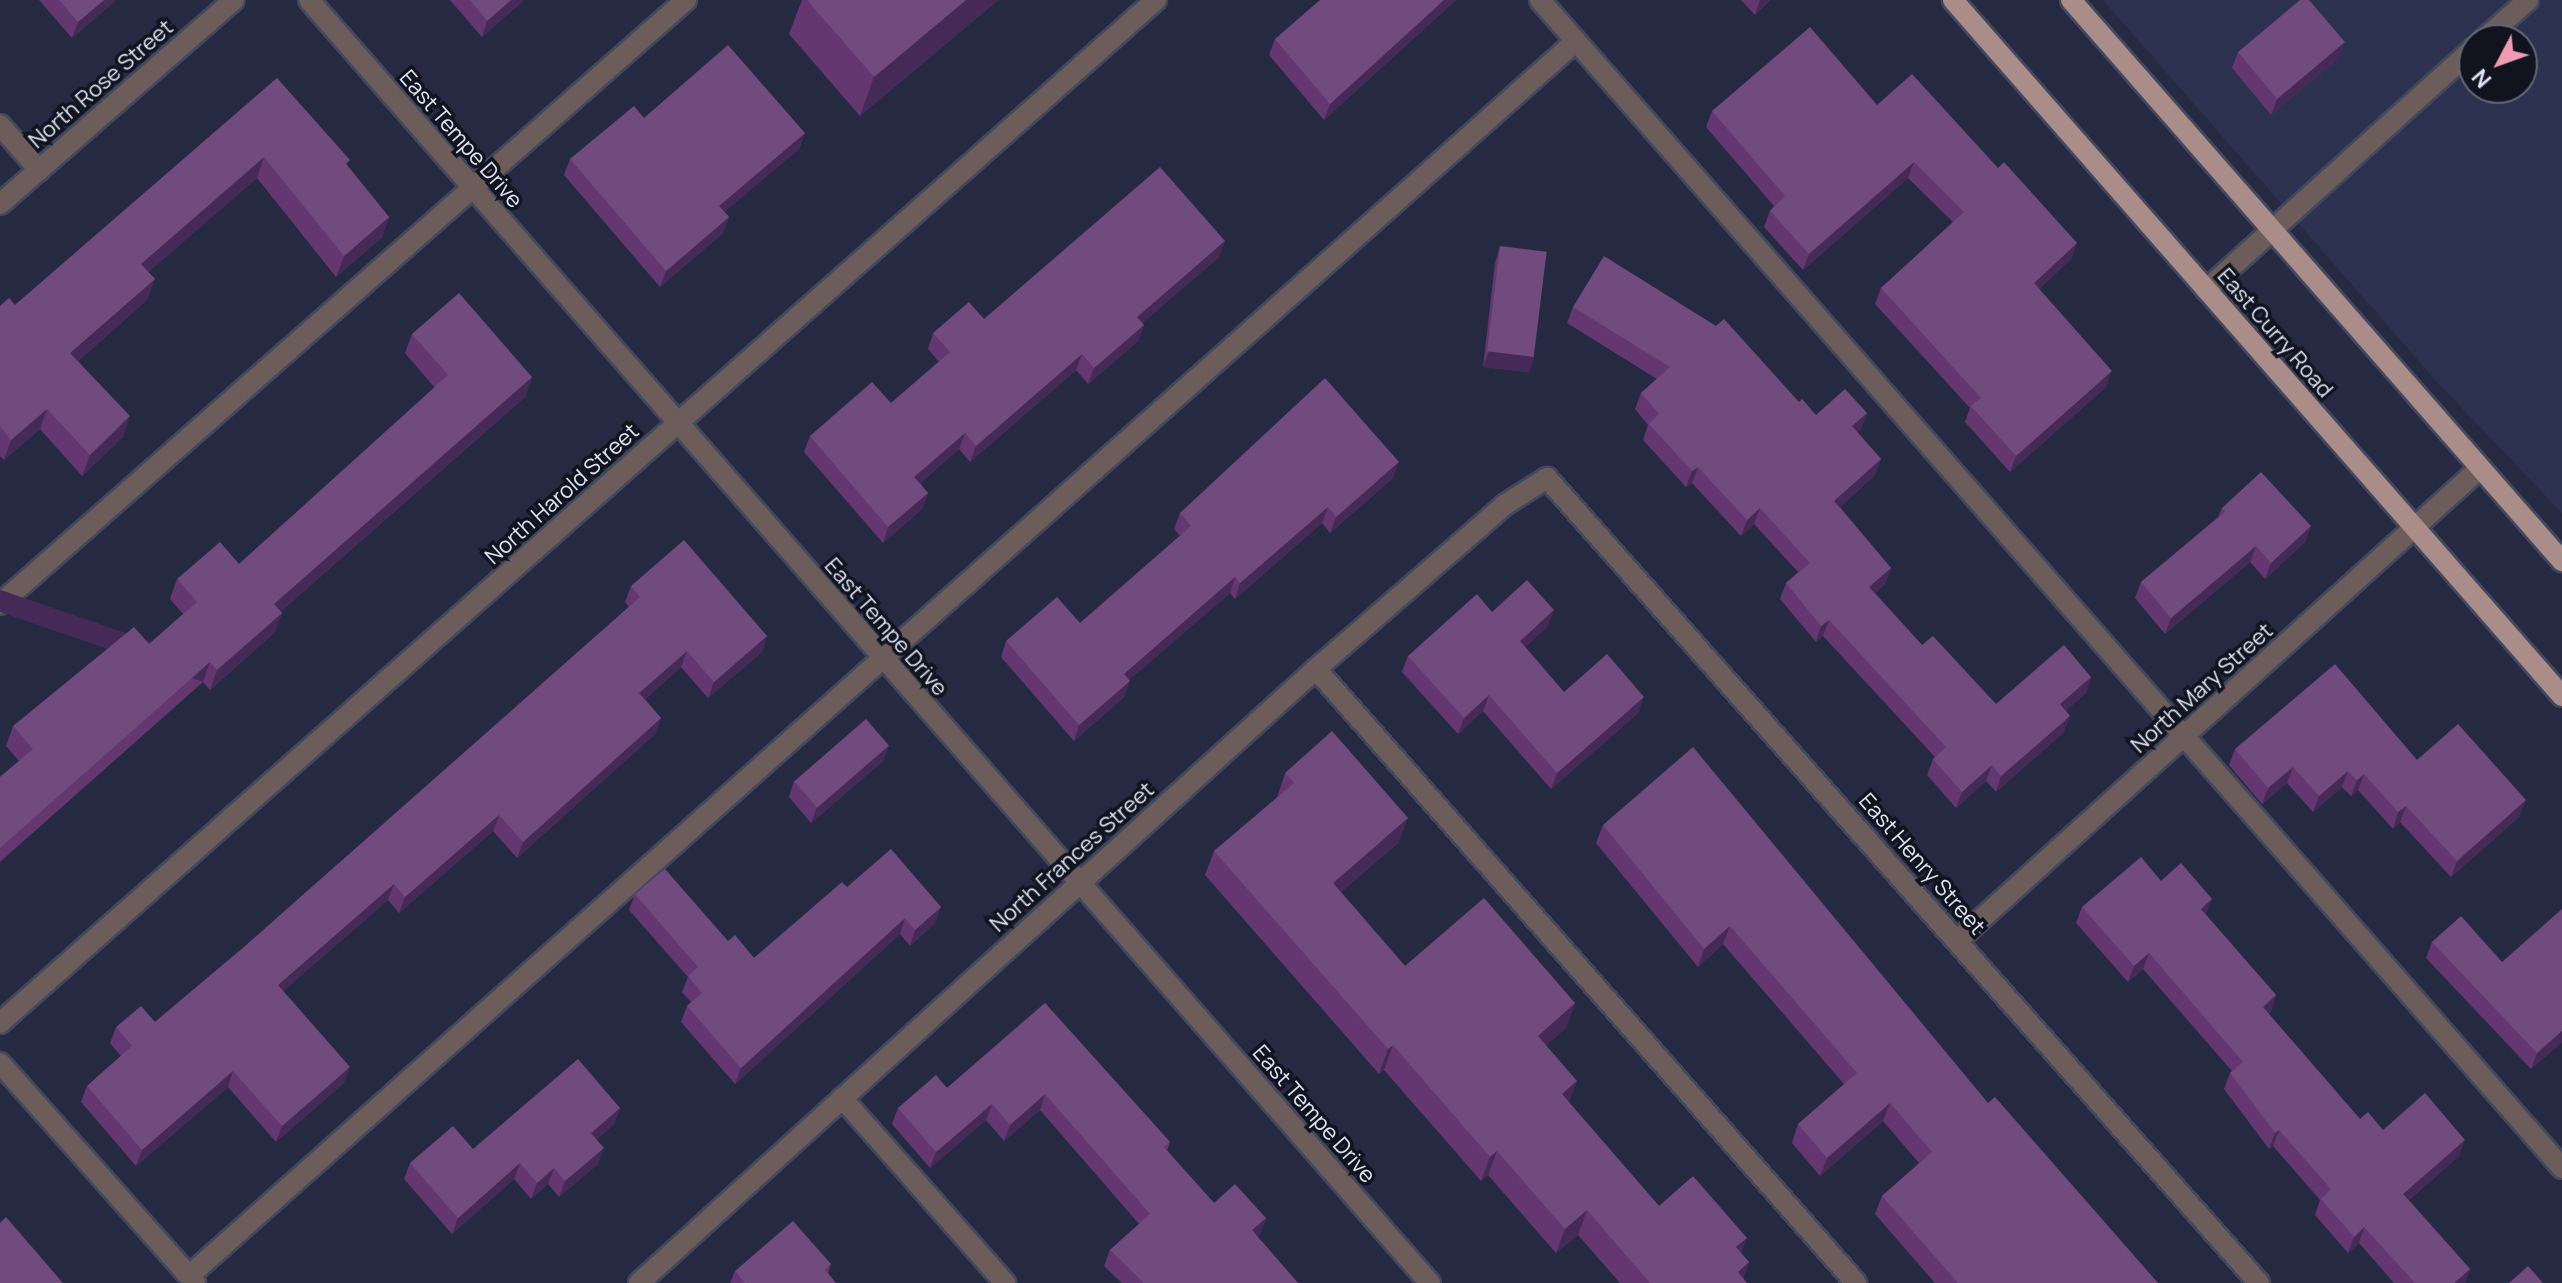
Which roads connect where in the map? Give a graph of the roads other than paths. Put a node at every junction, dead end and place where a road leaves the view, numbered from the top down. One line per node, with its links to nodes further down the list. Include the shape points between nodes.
1 (234, 0): 13 (street, North Rose Street)
2 (309, 0): 14 (street, East Tempe Drive)
3 (686, 0): 14 (street)
4 (1156, 0): 18 (street, North Harold Street)
5 (1540, 0): 10 (street)
6 (1953, 0): 17 (main road, East Curry Road)
7 (2071, 0): 16 (main road)
8 (2528, 0): 9 (street)
9 (2501, 24)
10 (1575, 42): 24 (street); 27 (street)
11 (2458, 62): 16 (street)
12 (0, 125): 13 (street)
13 (39, 170): 15 (street, North Rose Street)
14 (471, 187): 18 (street, East Tempe Drive); 23 (street)
15 (0, 204)
16 (2272, 229): 17 (street); 19 (main road)
17 (2206, 290): 21 (main road, East Curry Road)
18 (677, 424): 24 (street, East Tempe Drive); 30 (street, North Harold Street)
19 (2478, 470): 21 (street, North Mary Street); 22 (main road)
20 (1547, 478): 25 (street, North Frances Street, via 1506,504); 29 (street, East Henry Street)
21 (2414, 528): 26 (main road, East Curry Road); 27 (street, North Mary Street)
22 (2562, 561)
23 (0, 604)
24 (883, 659): 28 (street, East Tempe Drive); 34 (street)
25 (1316, 669): 28 (street, North Frances Street); 38 (street)
26 (2562, 696)
27 (2186, 736): 29 (street, North Mary Street); 33 (street)
28 (1080, 881): 32 (street, North Frances Street); 37 (street, East Tempe Drive)
29 (1957, 941): 39 (street, East Henry Street)
30 (0, 1023)
31 (0, 1063): 34 (street)
32 (842, 1098): 35 (street, North Frances Street); 36 (street)
33 (2562, 1168)
34 (192, 1279)
35 (639, 1283)
36 (1005, 1283)
37 (1430, 1283)
38 (1856, 1283)
39 (2259, 1283)

